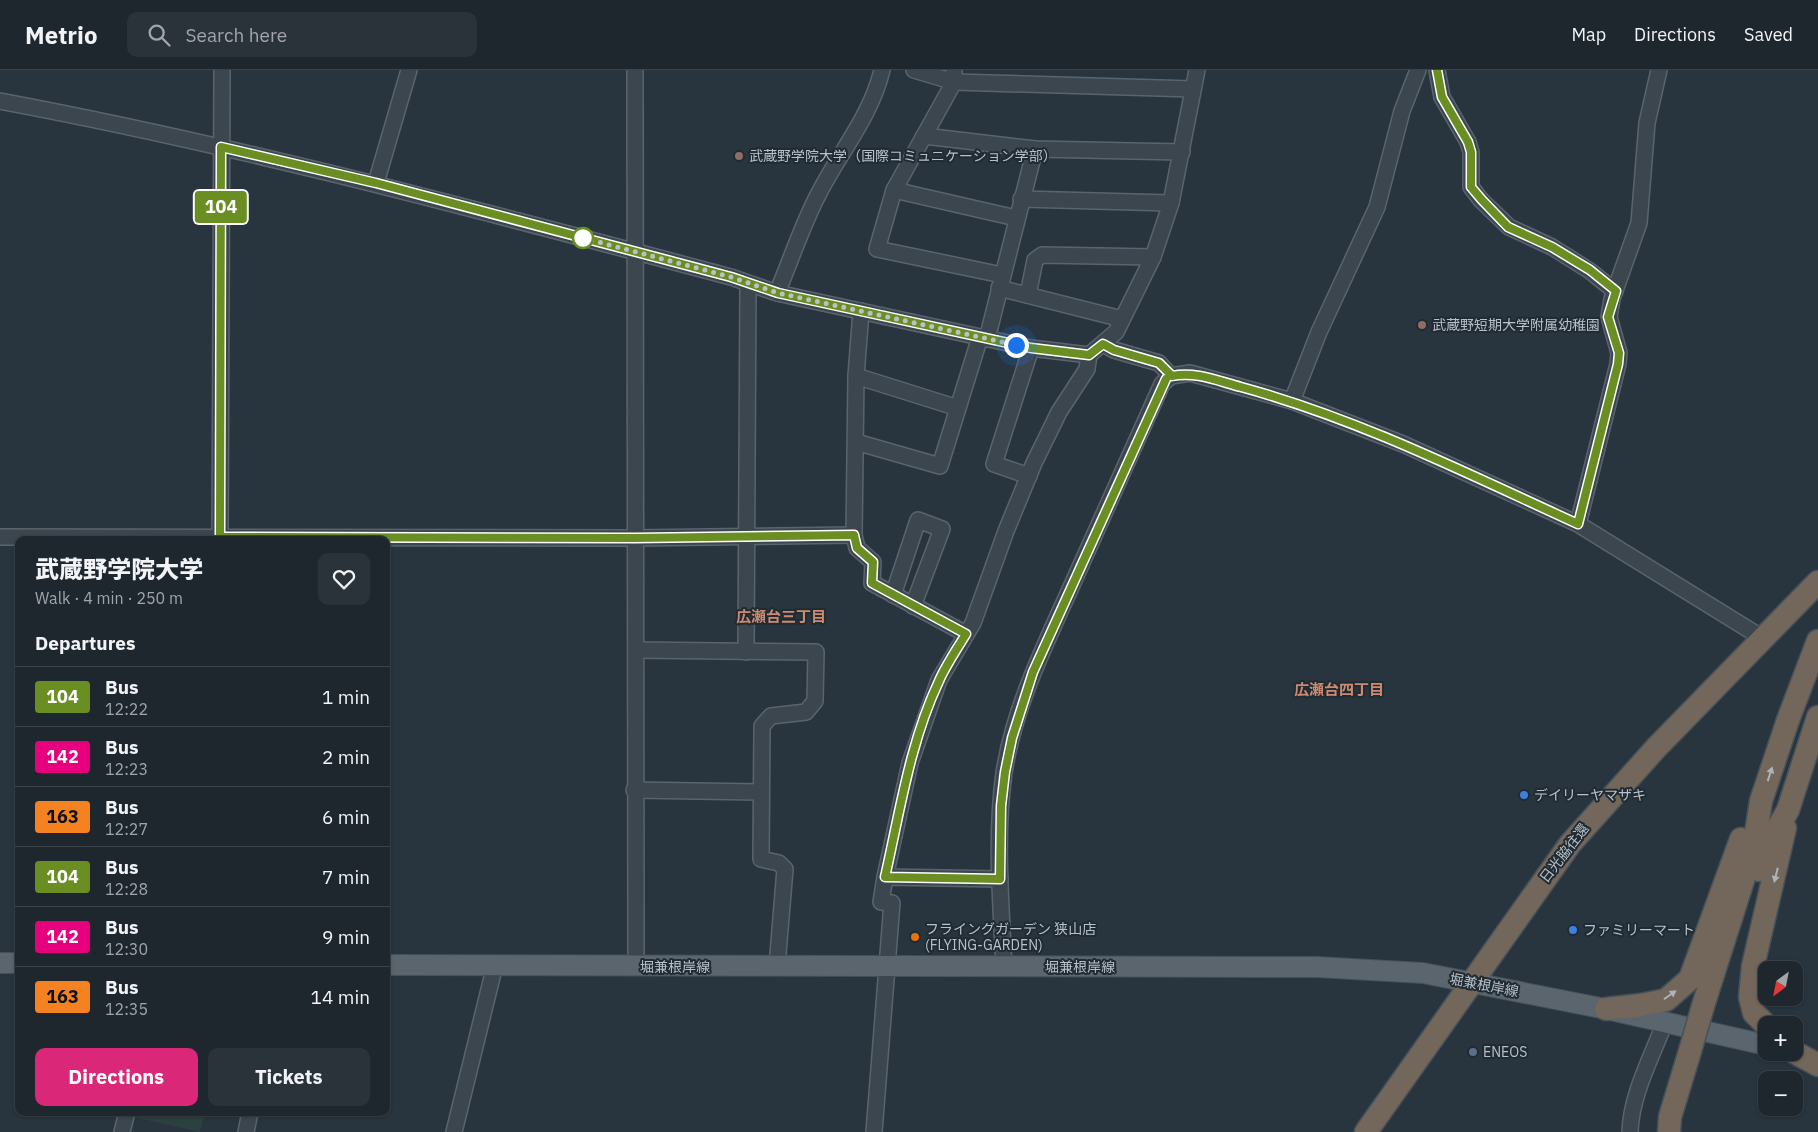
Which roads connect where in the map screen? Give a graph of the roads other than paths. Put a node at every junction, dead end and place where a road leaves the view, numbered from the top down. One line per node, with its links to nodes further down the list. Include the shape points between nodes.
1 (222, 70): 14 (street)
2 (409, 70): 17 (street)
3 (635, 70): 22 (street)
4 (882, 70): 27 (street, via 866,114 818,194)
5 (914, 70): 10 (street)
6 (1197, 70): 11 (street)
7 (1418, 70): 37 (street, via 1402,111 1377,207 1319,332)
8 (1437, 70): 26 (street, via 1442,97 1471,152 1471,187 1508,227 1552,247 1590,270)
9 (1659, 70): 26 (street, via 1647,123 1639,223)
10 (954, 76): 11 (street); 13 (street)
11 (1193, 89): 16 (street)
12 (0, 101): 14 (street)
13 (924, 136): 15 (street); 18 (street)
14 (221, 147): 17 (street); 43 (street)
15 (1035, 150): 16 (street); 19 (street)
16 (1182, 152): 20 (street)
17 (376, 183): 22 (street)
18 (894, 190): 21 (street); 24 (street, via 876,249)
19 (1021, 199): 20 (street); 21 (street)
20 (1171, 203): 23 (street)
21 (1016, 218): 24 (street)
22 (635, 252): 25 (street); 47 (street)
23 (1153, 257): 28 (street, via 1042,255 1035,260); 30 (street)
24 (1000, 282): 28 (street); 31 (street)
25 (748, 284): 27 (street); 44 (street)
26 (1616, 291): 41 (street, via 1608,317 1619,353 1618,364)
27 (778, 293): 29 (street)
28 (1028, 295): 30 (street)
29 (861, 311): 31 (street); 35 (street)
30 (1122, 319): 32 (street, via 1116,332)
31 (984, 338): 33 (street); 38 (street)
32 (1103, 344): 34 (street); 36 (street, via 1159,363)
33 (1031, 348): 34 (street); 40 (street, via 994,464)
34 (1089, 355): 40 (street, via 1087,369 1059,412)
35 (856, 376): 38 (street); 39 (street)
36 (1172, 376): 37 (street, via 1190,373); 63 (street, via 1162,384 1033,672 1005,772)
37 (1292, 401): 41 (street, via 1403,444)
38 (958, 408): 39 (street, via 940,466)
39 (856, 442): 42 (street)
40 (1028, 476): 52 (street)
41 (1578, 524): 53 (street)
42 (854, 535): 44 (street); 50 (street, via 857,548 873,562 872,583)
43 (220, 536)
44 (748, 536): 47 (street); 56 (street)
45 (0, 537): 46 (street)
46 (15, 537)
47 (635, 538): 48 (street); 55 (street)
48 (390, 539)
49 (1818, 582): 53 (highway, 日光脇往還)
50 (893, 595): 51 (street); 51 (street, via 918,520 942,529)
51 (913, 606): 52 (street)
52 (966, 634): 62 (street, via 939,680 924,720 910,763)
53 (1764, 639): 72 (highway, 日光脇往還, via 1605,802 1542,882)
54 (1818, 641): 60 (highway, one-way to 54)
55 (636, 650): 56 (street); 58 (street)
56 (746, 652): 59 (street, via 816,652 815,701 806,712 771,716 762,726)
57 (1818, 717): 61 (highway)
58 (634, 790): 59 (street); 70 (street)
59 (760, 792): 68 (street, via 761,859 779,863 785,869)
60 (1761, 801): 73 (highway, one-way to 60, via 1641,1006 1666,1000 1690,979 1738,844); 74 (highway, via 1754,846)
61 (1788, 810): 74 (highway, via 1765,851); 75 (highway, one-way to 75, via 1752,974 1750,997)
62 (885, 877): 63 (street); 69 (street, via 881,902 892,903)
63 (1000, 879): 71 (street)
64 (0, 963): 65 (main road)
65 (15, 963)
66 (390, 965): 67 (main road, 堀兼根岸線)
67 (494, 965): 70 (main road, 堀兼根岸線); 89 (street)
68 (777, 966): 69 (main road, 堀兼根岸線); 70 (main road, 堀兼根岸線)
69 (886, 966): 71 (main road, 堀兼根岸線); 90 (street)
70 (636, 967)
71 (1004, 967): 72 (main road, 堀兼根岸線, via 1317,968 1423,973)
72 (1472, 982): 73 (main road, 堀兼根岸線); 91 (highway, 日光脇往還)
73 (1606, 1008): 76 (main road, 堀兼根岸線)
74 (1709, 1008): 80 (highway)
75 (1758, 1017)
76 (1665, 1022): 77 (main road, 堀兼根岸線); 92 (street, via 1639,1091)
77 (1758, 1042)
78 (1803, 1042): 79 (highway)
79 (1818, 1046)
80 (1696, 1052): 93 (highway, via 1670,1117); 94 (highway)
81 (1803, 1053): 83 (main road)
82 (1803, 1056): 84 (highway)
83 (1818, 1056)
84 (1818, 1065)
85 (125, 1116): 87 (street)
86 (249, 1116): 88 (street)
87 (122, 1132)
88 (246, 1132)
89 (454, 1132)
90 (874, 1132)
91 (1366, 1132)
92 (1630, 1132)
93 (1669, 1132)
94 (1682, 1132)

